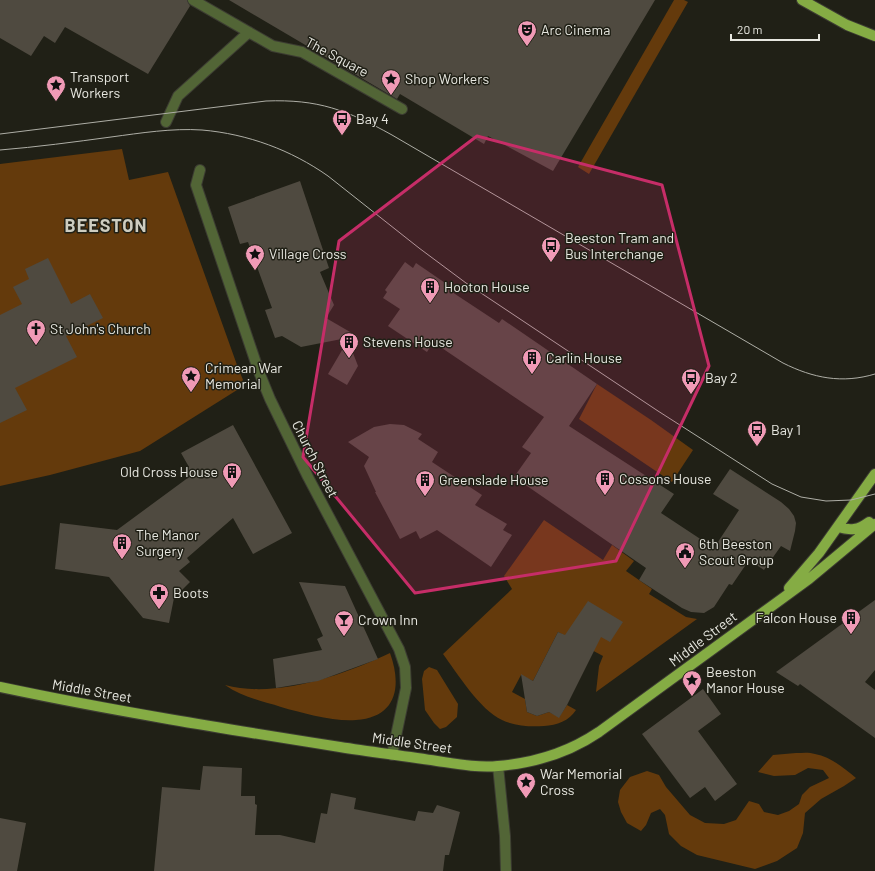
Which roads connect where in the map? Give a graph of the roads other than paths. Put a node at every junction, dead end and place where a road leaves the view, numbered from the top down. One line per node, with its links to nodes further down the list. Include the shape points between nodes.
1 (193, 0): 3 (street, The Square)
2 (802, 0): 4 (main road, via 848,25)
3 (249, 32): 5 (street, The Square, via 273,46 302,52); 6 (street, via 178,96)
4 (875, 36)
5 (402, 109)
6 (166, 122)
7 (200, 170): 13 (street, Church Street, via 196,185 270,399 399,649 405,667 406,688)
8 (875, 474): 10 (main road, Middle Street)
9 (874, 523): 10 (main road, via 848,530); 11 (main road, Middle Street, via 809,579)
10 (838, 527): 11 (main road, Middle Street)
11 (775, 603): 14 (main road, Middle Street, via 581,744 542,759)
12 (0, 687): 13 (main road, Middle Street, via 202,725)
13 (392, 755): 14 (main road, Middle Street, via 470,766)
14 (498, 766): 15 (street)
15 (506, 871)

